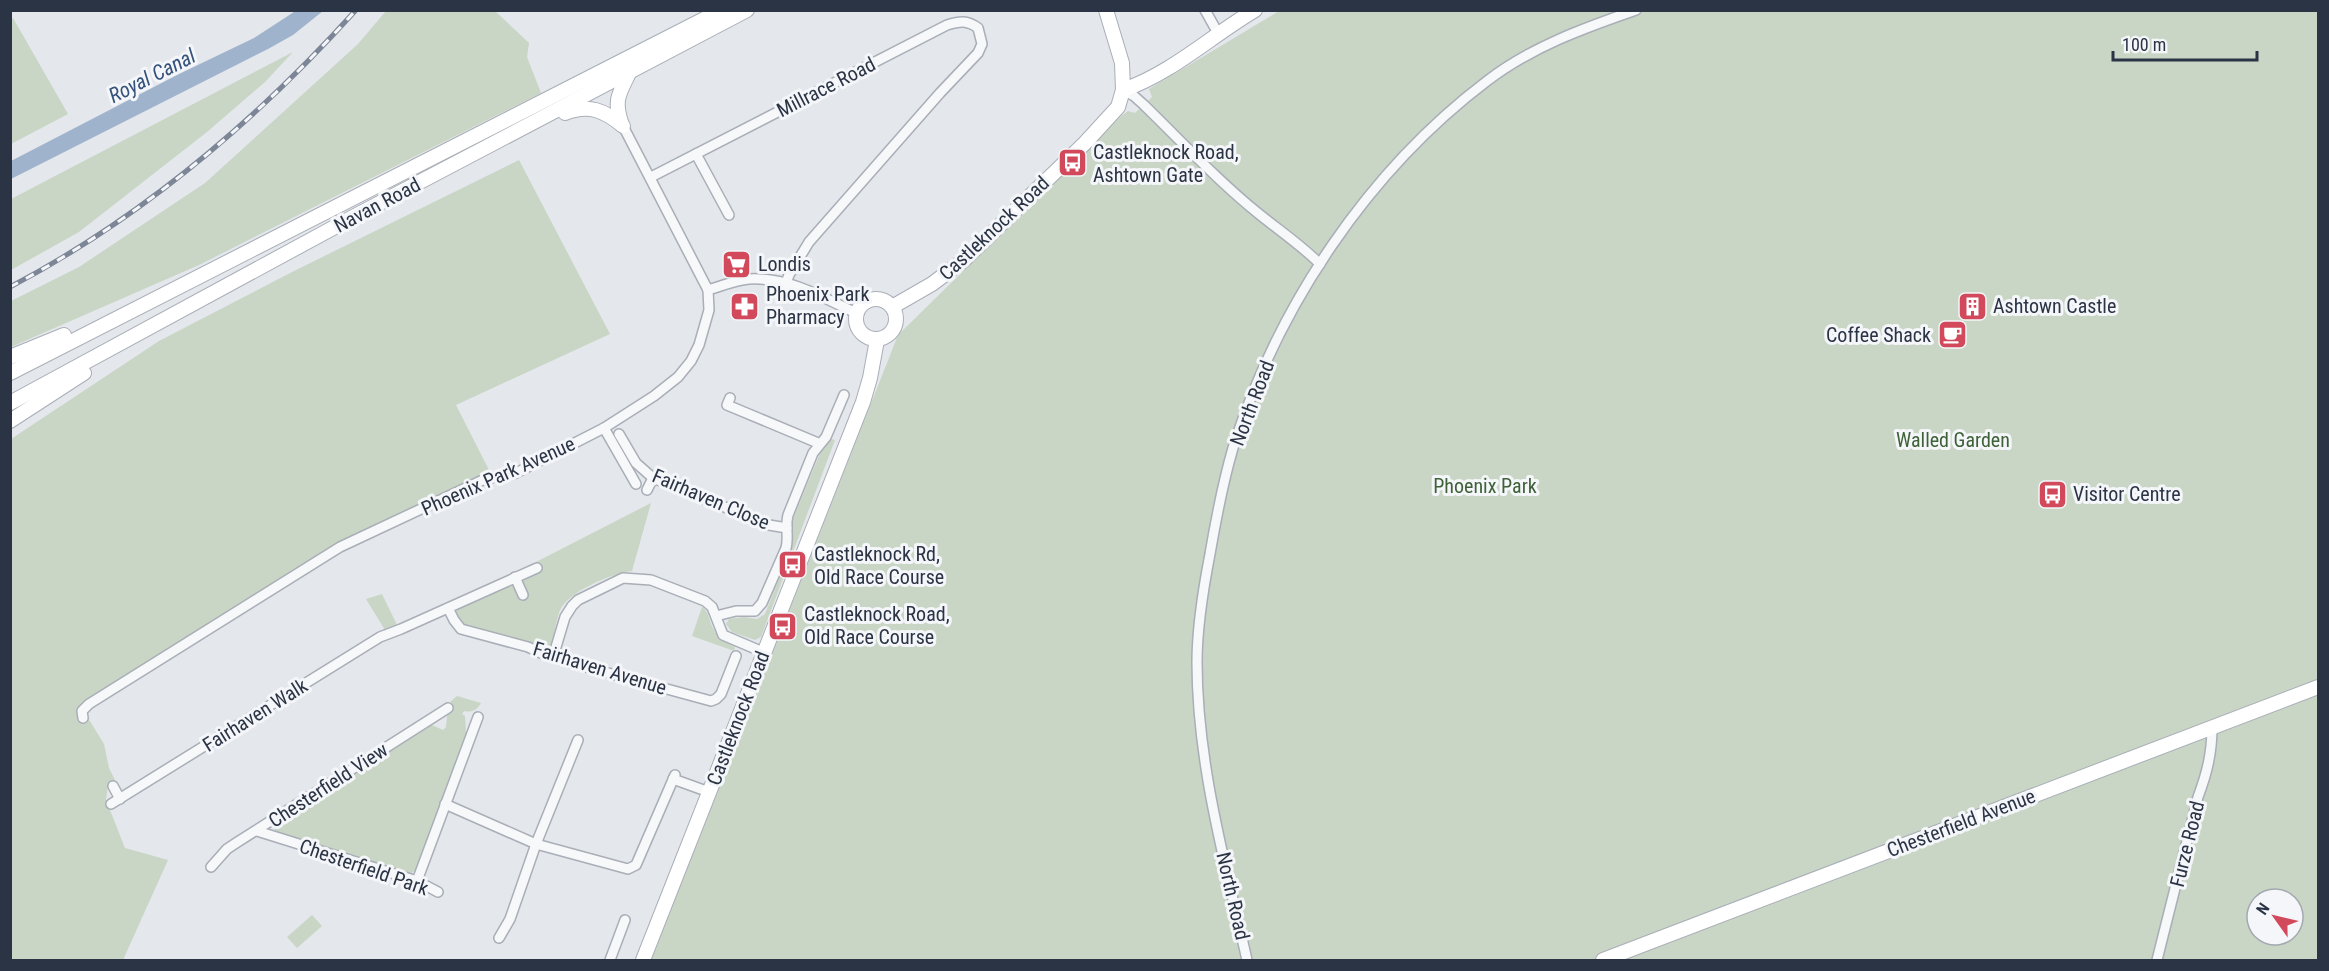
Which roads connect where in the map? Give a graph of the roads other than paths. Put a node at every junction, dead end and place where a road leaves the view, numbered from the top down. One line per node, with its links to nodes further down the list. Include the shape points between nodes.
1 (722, 10): 15 (main road, Navan Road)
2 (747, 10): 8 (main road, Navan Road)
3 (1106, 10): 9 (main road, Castleknock Road, via 1122,63)
4 (1205, 10): 7 (street)
5 (1256, 10): 7 (main road)
6 (1636, 10): 16 (street, North Road, via 1556,41 1488,80 1406,153)
7 (1219, 35): 9 (main road, via 1147,80)
8 (630, 71): 10 (main road, Navan Road); 11 (main road, via 618,97 617,110)
9 (1123, 90): 16 (street); 21 (main road, Castleknock Road, via 1112,115 964,260 933,284)
10 (534, 123): 11 (main road, via 586,108 604,112); 20 (main road, Navan Road)
11 (623, 126): 13 (street, Phoenix Park Avenue)
12 (696, 154): 13 (street, Millrace Road); 14 (street); 17 (street, Millrace Road, via 950,24 970,22 978,28 982,44 978,53 809,242)
13 (651, 177): 18 (street, Phoenix Park Avenue)
14 (729, 215)
15 (222, 264): 24 (main road); 25 (main road, Navan Road)
16 (1320, 264): 65 (street, North Road, via 1266,363 1246,411 1215,523 1201,602 1197,658 1202,745)
17 (785, 283): 18 (street, via 749,279); 19 (street); 22 (street, via 807,289)
18 (708, 290): 30 (street, Phoenix Park Avenue, via 707,319 691,361 654,396)
19 (782, 293)
20 (204, 299): 28 (main road, Navan Road); 29 (main road)
21 (892, 307): 22 (main road, via 882,300 869,300); 23 (main road, via 895,325 888,335)
22 (856, 313): 23 (main road, via 859,332)
23 (877, 340): 42 (main road, Castleknock Road, via 863,402)
24 (10, 357)
25 (10, 373)
26 (843, 395): 32 (street, via 826,437)
27 (730, 398): 32 (street, via 727,405)
28 (10, 403)
29 (10, 421)
30 (604, 428): 34 (street); 48 (street, Phoenix Park Avenue, via 516,473 485,479 340,547 89,704 82,711)
31 (619, 434): 33 (street, Fairhaven Close, via 636,463)
32 (819, 443): 36 (street)
33 (653, 478): 35 (street); 36 (street, Fairhaven Close, via 769,525)
34 (636, 484)
35 (647, 490)
36 (786, 528): 41 (street, via 786,548 759,608)
37 (537, 568): 38 (street)
38 (515, 577): 39 (street); 40 (street)
39 (523, 595)
40 (448, 608): 43 (street, Fairhaven Avenue, via 461,629); 53 (street, Fairhaven Walk, via 380,637)
41 (716, 616): 42 (street, via 723,635); 43 (street, via 705,601 651,580 623,578 572,606)
42 (763, 652): 52 (main road, Castleknock Road)
43 (553, 657): 44 (street, Fairhaven Avenue, via 711,701 721,694)
44 (736, 657)
45 (2319, 687): 49 (main road, Chesterfield Avenue)
46 (448, 708): 56 (street, Chesterfield View)
47 (478, 717): 55 (street)
48 (82, 718)
49 (2212, 727): 66 (main road, Chesterfield Avenue); 67 (street, Furze Road, via 2208,772 2198,797)
50 (578, 740): 57 (street)
51 (113, 786): 53 (street)
52 (709, 792): 57 (street, via 674,777 632,868); 64 (main road, Castleknock Road)
53 (120, 799): 54 (street, Fairhaven Walk)
54 (111, 804)
55 (445, 804): 57 (street); 59 (street)
56 (257, 831): 58 (street, Chesterfield View, via 227,849); 59 (street, Chesterfield Park)
57 (536, 844): 62 (street, via 518,898)
58 (211, 867)
59 (417, 881): 60 (street, Chesterfield Park)
60 (438, 892)
61 (625, 920): 63 (street)
62 (499, 938)
63 (610, 960)
64 (643, 960)
65 (1247, 960)
66 (1603, 960)
67 (2157, 960)

